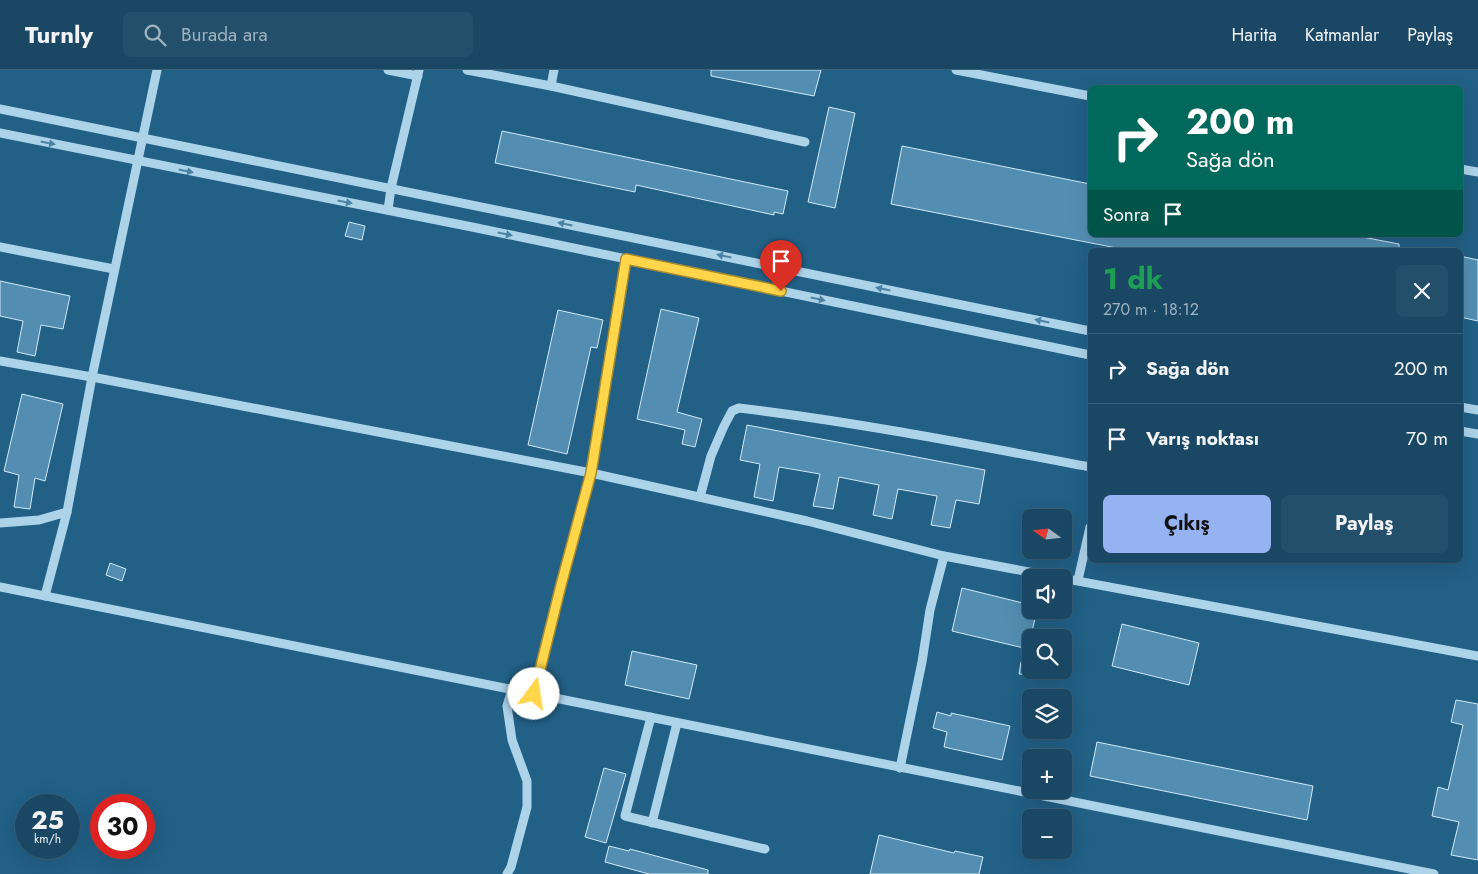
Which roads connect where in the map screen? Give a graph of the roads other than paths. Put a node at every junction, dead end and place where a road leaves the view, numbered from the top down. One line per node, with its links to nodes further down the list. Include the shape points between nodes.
1 (157, 70): 11 (street)
2 (388, 70): 6 (street)
3 (467, 70): 7 (street)
4 (554, 70): 7 (street)
5 (956, 70): 8 (street)
6 (418, 73): 16 (street)
7 (551, 86): 12 (street)
8 (1088, 96)
9 (0, 109): 11 (street)
10 (0, 133): 13 (street, one-way to 13)
11 (143, 138): 13 (street); 16 (street)
12 (805, 142)
13 (138, 162): 17 (street, one-way to 17); 20 (street)
14 (1463, 170): 15 (street)
15 (1478, 172)
16 (391, 188): 17 (street); 21 (street, one-way to 16)
17 (388, 210): 19 (street, one-way to 19)
18 (0, 247): 20 (street)
19 (626, 259): 22 (street, one-way to 22); 30 (street)
20 (114, 269): 24 (street)
21 (1088, 331)
22 (1088, 355)
23 (0, 361): 24 (street)
24 (92, 377): 30 (street); 32 (street)
25 (1463, 408): 26 (street)
26 (1478, 410)
27 (1463, 432): 28 (street)
28 (1478, 434)
29 (1088, 467): 31 (street, via 930,437 739,408 732,411 724,426 711,456)
30 (591, 473): 31 (street); 41 (street)
31 (700, 497): 35 (street)
32 (67, 512): 33 (street, via 39,520); 38 (street)
33 (0, 523)
34 (1088, 536): 36 (street)
35 (944, 556): 36 (street); 44 (street, via 930,610)
36 (1078, 580): 39 (street)
37 (0, 587): 38 (street)
38 (45, 596): 40 (street)
39 (1478, 656)
40 (512, 690): 41 (street); 47 (street, via 507,706 512,740 527,781 527,807)
41 (534, 694): 42 (street)
42 (651, 717): 43 (street); 45 (street, via 625,816)
43 (677, 722): 44 (street); 45 (street)
44 (900, 768): 48 (street)
45 (652, 823): 46 (street)
46 (764, 850)
47 (507, 874)
48 (1434, 874)

